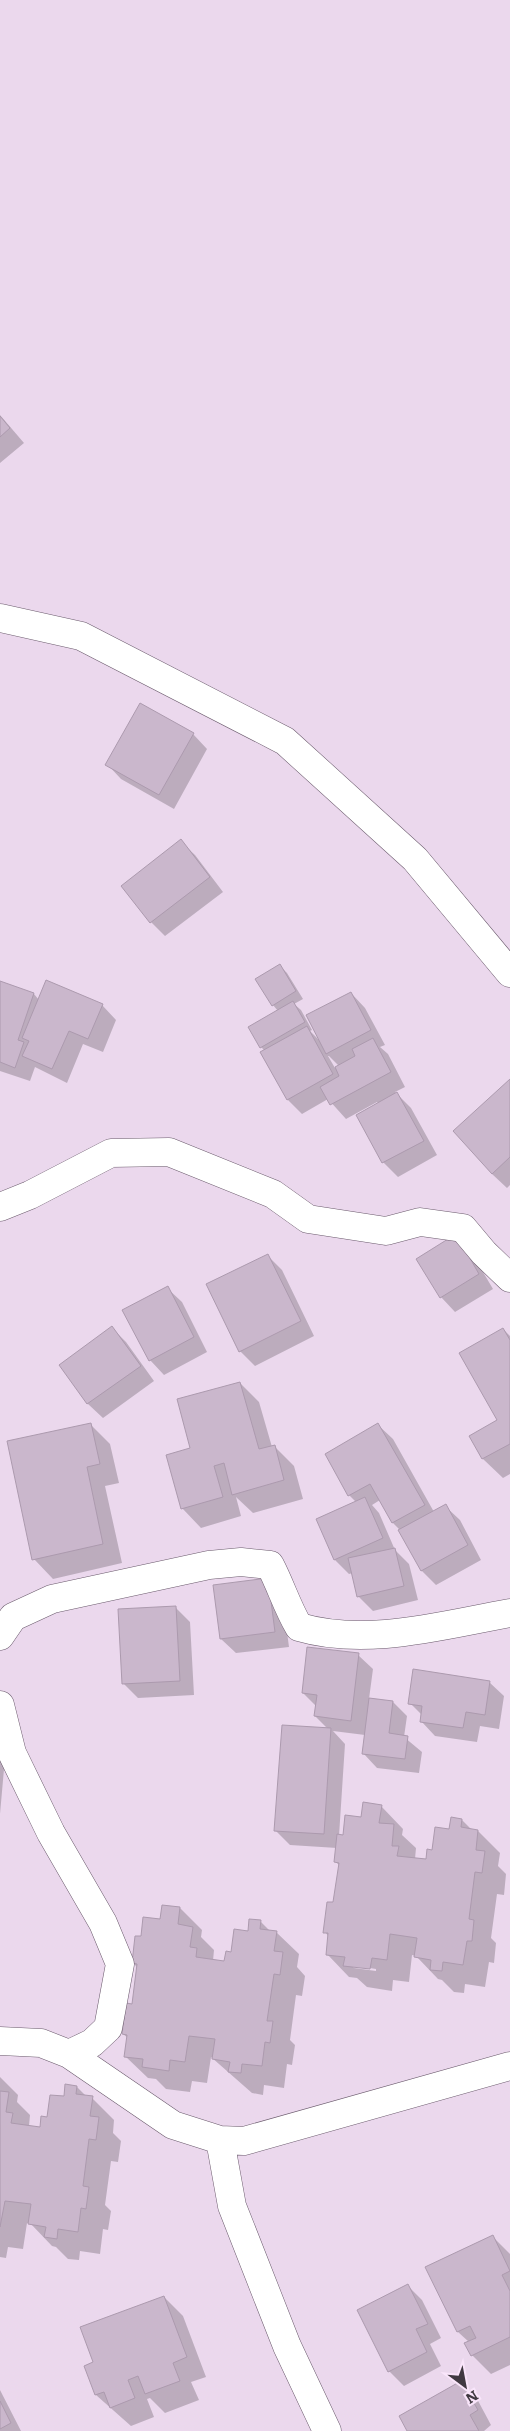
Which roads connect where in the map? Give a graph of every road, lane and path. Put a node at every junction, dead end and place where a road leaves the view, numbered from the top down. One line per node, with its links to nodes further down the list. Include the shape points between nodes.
1 (0, 618): 2 (street, via 80,636 285,742 414,859)
2 (510, 973)
3 (0, 1208): 4 (street, via 111,1153 169,1152 273,1194 308,1220 386,1231 420,1222 463,1228)
4 (510, 1278)
5 (510, 1613): 6 (street, via 397,1633 324,1634 299,1627 270,1566 242,1562 209,1565 52,1599 13,1617)
6 (0, 1636)
7 (0, 1705): 9 (street, via 12,1753 51,1833 103,1923 120,1964 108,2028 92,2043)
8 (0, 2040): 9 (street, via 41,2043)
9 (69, 2054): 11 (street, via 173,2125)
10 (510, 2066): 11 (street, via 244,2141)
11 (220, 2140): 12 (street, via 232,2206 287,2346)
12 (327, 2431)

